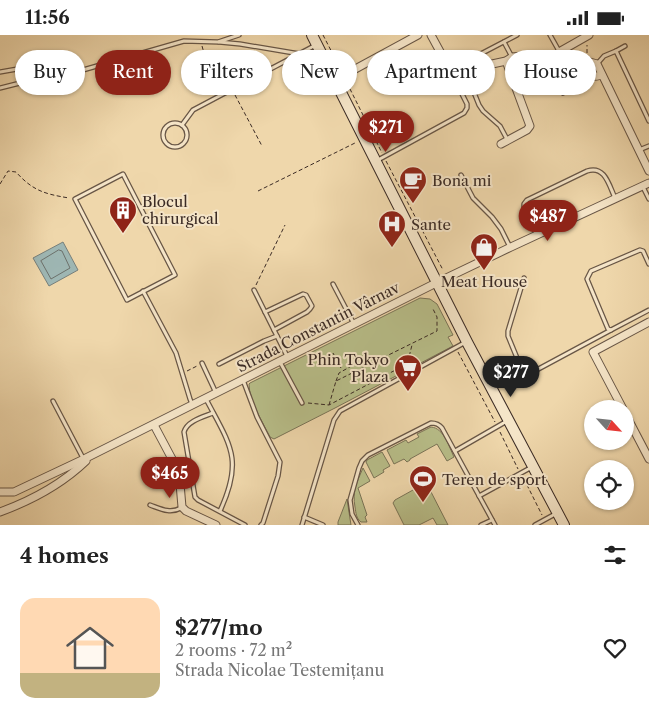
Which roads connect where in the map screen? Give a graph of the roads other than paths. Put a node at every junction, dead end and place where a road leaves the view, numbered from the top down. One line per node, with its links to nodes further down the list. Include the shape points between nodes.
1 (238, 35): 8 (lane)
2 (312, 35): 10 (main road)
3 (418, 35): 23 (street)
4 (431, 35): 14 (street)
5 (517, 35): 9 (lane)
6 (550, 35): 17 (lane)
7 (588, 36): 18 (street)
8 (218, 42): 19 (lane); 25 (lane, via 184,41)
9 (504, 42): 15 (lane); 16 (lane)
10 (317, 45): 12 (lane); 13 (main road)
11 (625, 46): 20 (lane)
12 (308, 50)
13 (320, 50)
14 (439, 50)
15 (488, 50)
16 (506, 50)
17 (557, 50)
18 (567, 50)
19 (282, 51)
20 (616, 51): 22 (lane, via 604,56); 35 (lane)
21 (282, 63): 36 (lane, via 193,110)
22 (597, 64): 27 (street)
23 (357, 68)
24 (15, 69): 26 (lane)
25 (85, 69)
26 (0, 72)
27 (602, 75): 28 (street); 40 (street)
28 (596, 76)
29 (15, 84): 30 (lane)
30 (0, 88)
31 (342, 95): 41 (main road)
32 (463, 95): 41 (lane, via 467,108 461,116)
33 (475, 95): 37 (lane, via 483,111 500,126)
34 (521, 95): 37 (street, via 530,126)
35 (649, 121)
36 (182, 125): 36 (lane, via 186,131 183,143 176,147 168,145 163,139 165,128 171,123)
37 (508, 141): 38 (street)
38 (501, 145)
39 (649, 146): 40 (lane)
40 (639, 150): 42 (street)
41 (376, 161): 51 (main road)
42 (649, 171)
43 (461, 175): 48 (lane, via 473,198 492,217)
44 (646, 185): 45 (street, Strada Constantin Vârnav); 46 (lane)
45 (615, 198): 47 (street, Strada Constantin Vârnav); 47 (lane, via 605,176 594,169 536,195 527,200 524,208)
46 (649, 199)
47 (537, 235): 48 (street, Strada Constantin Vârnav)
48 (510, 247): 51 (street, Strada Constantin Vârnav)
49 (649, 264): 60 (lane, via 640,250 588,275 606,325)
50 (524, 278): 60 (lane, via 508,336 525,373 531,373)
51 (438, 282): 58 (street, Strada Constantin Vârnav); 62 (main road)
52 (333, 284): 58 (lane)
53 (254, 290): 56 (lane)
54 (143, 291): 54 (lane, via 175,275 123,174 75,199 127,300); 73 (lane, via 176,353)
55 (649, 310): 60 (lane)
56 (265, 312): 59 (lane); 59 (lane, via 303,294 312,306 307,312)
57 (649, 323): 70 (street, via 593,352)
58 (354, 325): 63 (street, Strada Constantin Vârnav)
59 (274, 329): 61 (lane)
60 (611, 330)
61 (277, 336): 63 (lane); 66 (lane)
62 (467, 342): 75 (main road); 89 (lane, via 337,414)
63 (288, 358): 64 (street, Strada Constantin Vârnav)
64 (280, 362): 67 (street, Strada Constantin Vârnav); 72 (lane)
65 (202, 363): 68 (lane)
66 (218, 364)
67 (243, 380): 68 (street, Strada Constantin Vârnav); 93 (lane, via 280,462)
68 (216, 393): 69 (street, Strada Constantin Vârnav)
69 (206, 398): 73 (street, Strada Constantin Vârnav); 74 (lane)
70 (618, 400)
71 (53, 401): 79 (lane)
72 (302, 403)
73 (193, 405): 76 (street, Strada Constantin Vârnav)
74 (213, 413): 86 (lane, via 231,448 233,465); 86 (lane, via 188,424 184,432 195,497)
75 (509, 420): 78 (lane); 81 (main road)
76 (154, 425): 79 (street, Strada Constantin Vârnav); 85 (street, via 179,472)
77 (634, 430): 80 (street)
78 (455, 451): 83 (lane); 96 (lane, via 440,425 431,423 368,455 362,461 350,500)
79 (86, 459): 82 (street, Strada Constantin Vârnav, via 14,492); 87 (street, via 59,482)
80 (649, 459)
81 (532, 467): 83 (lane); 88 (main road)
82 (0, 492)
83 (479, 496): 90 (lane)
84 (150, 505): 85 (lane, via 169,511)
85 (182, 507): 91 (street)
86 (220, 511): 92 (lane)
87 (0, 513)
88 (558, 513): 99 (lane); 100 (main road)
89 (304, 517): 94 (lane); 95 (lane)
90 (492, 520): 97 (lane); 98 (lane)
91 (216, 525)
92 (245, 525)
93 (261, 525)
94 (302, 525)
95 (322, 525)
96 (358, 525)
97 (481, 525)
98 (495, 525)
99 (535, 525)
100 (564, 525)

